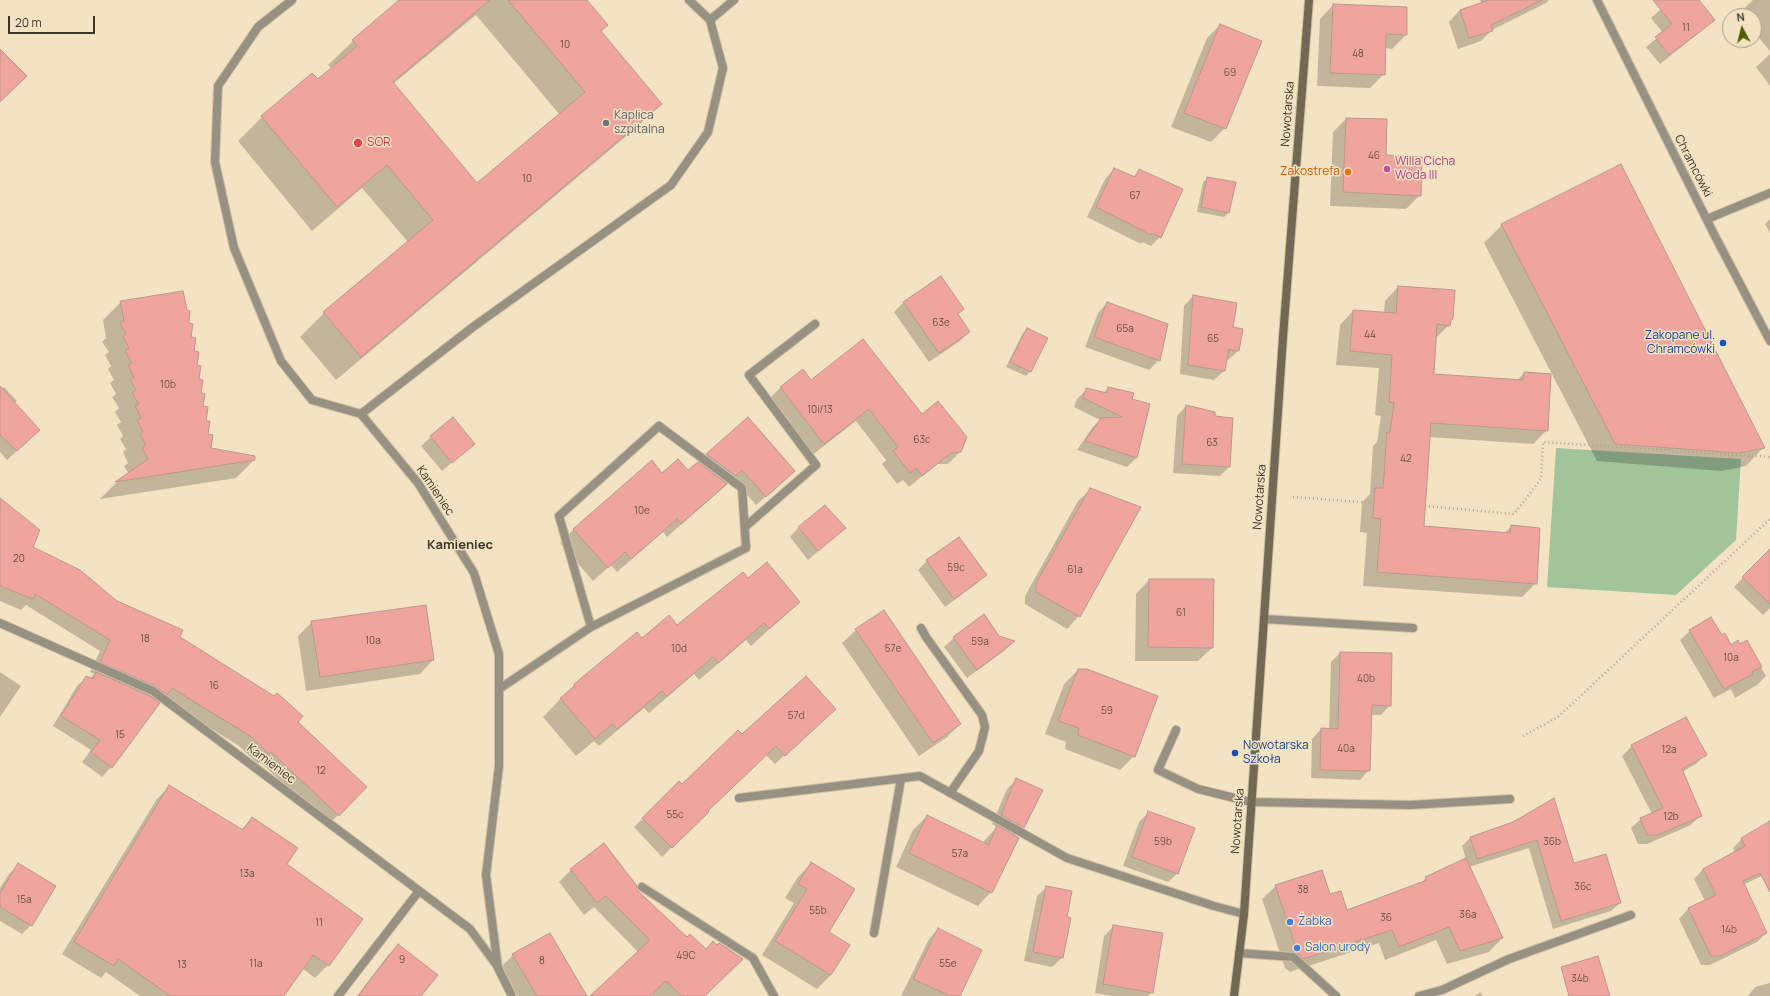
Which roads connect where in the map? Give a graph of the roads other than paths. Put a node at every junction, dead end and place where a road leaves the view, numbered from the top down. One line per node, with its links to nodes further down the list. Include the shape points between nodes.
1 (292, 0): 11 (street, via 258,27 218,86 215,162 234,248 281,362 312,400)
2 (689, 0): 6 (street)
3 (734, 0): 6 (street)
4 (1308, 0): 13 (main road, Nowotarska)
5 (1597, 0): 8 (street, Chramcówki)
6 (710, 20): 11 (street, via 723,68 708,132 671,185 473,327)
7 (1770, 193): 8 (street)
8 (1707, 219): 10 (street, Chramcówki)
9 (815, 324): 12 (street, via 749,375 816,465)
10 (1770, 341)
11 (361, 414): 18 (street, Kamieniec, via 418,483 474,573 499,654)
12 (745, 527): 15 (street, via 746,548); 15 (street, via 742,488 659,426 559,516)
13 (1264, 619): 17 (street); 24 (main road, Nowotarska)
14 (0, 623): 26 (street, Kamieniec, via 153,691)
15 (591, 627): 18 (street)
16 (921, 628): 21 (street, via 982,715 985,727 979,751)
17 (1413, 628)
18 (499, 689): 31 (street, Kamieniec, via 499,766 486,875)
19 (1176, 730): 24 (street, via 1158,770 1198,789)
20 (901, 779): 21 (street, via 920,776); 22 (street); 29 (street)
21 (950, 793): 27 (street, via 1067,858)
22 (740, 798)
23 (1510, 799): 24 (street, via 1411,805)
24 (1251, 802): 27 (main road, Nowotarska)
25 (642, 886): 34 (street, via 753,958)
26 (419, 891): 31 (street, Kamieniec, via 470,929); 32 (street)
27 (1244, 914): 30 (main road, Nowotarska)
28 (1631, 916): 37 (street, via 1509,959 1442,990)
29 (874, 933)
30 (1239, 953): 35 (main road, Nowotarska); 36 (street, via 1293,957)
31 (498, 968): 33 (street, Kamieniec)
32 (338, 996)
33 (512, 996)
34 (774, 996)
35 (1234, 996)
36 (1336, 996)
37 (1419, 996)

